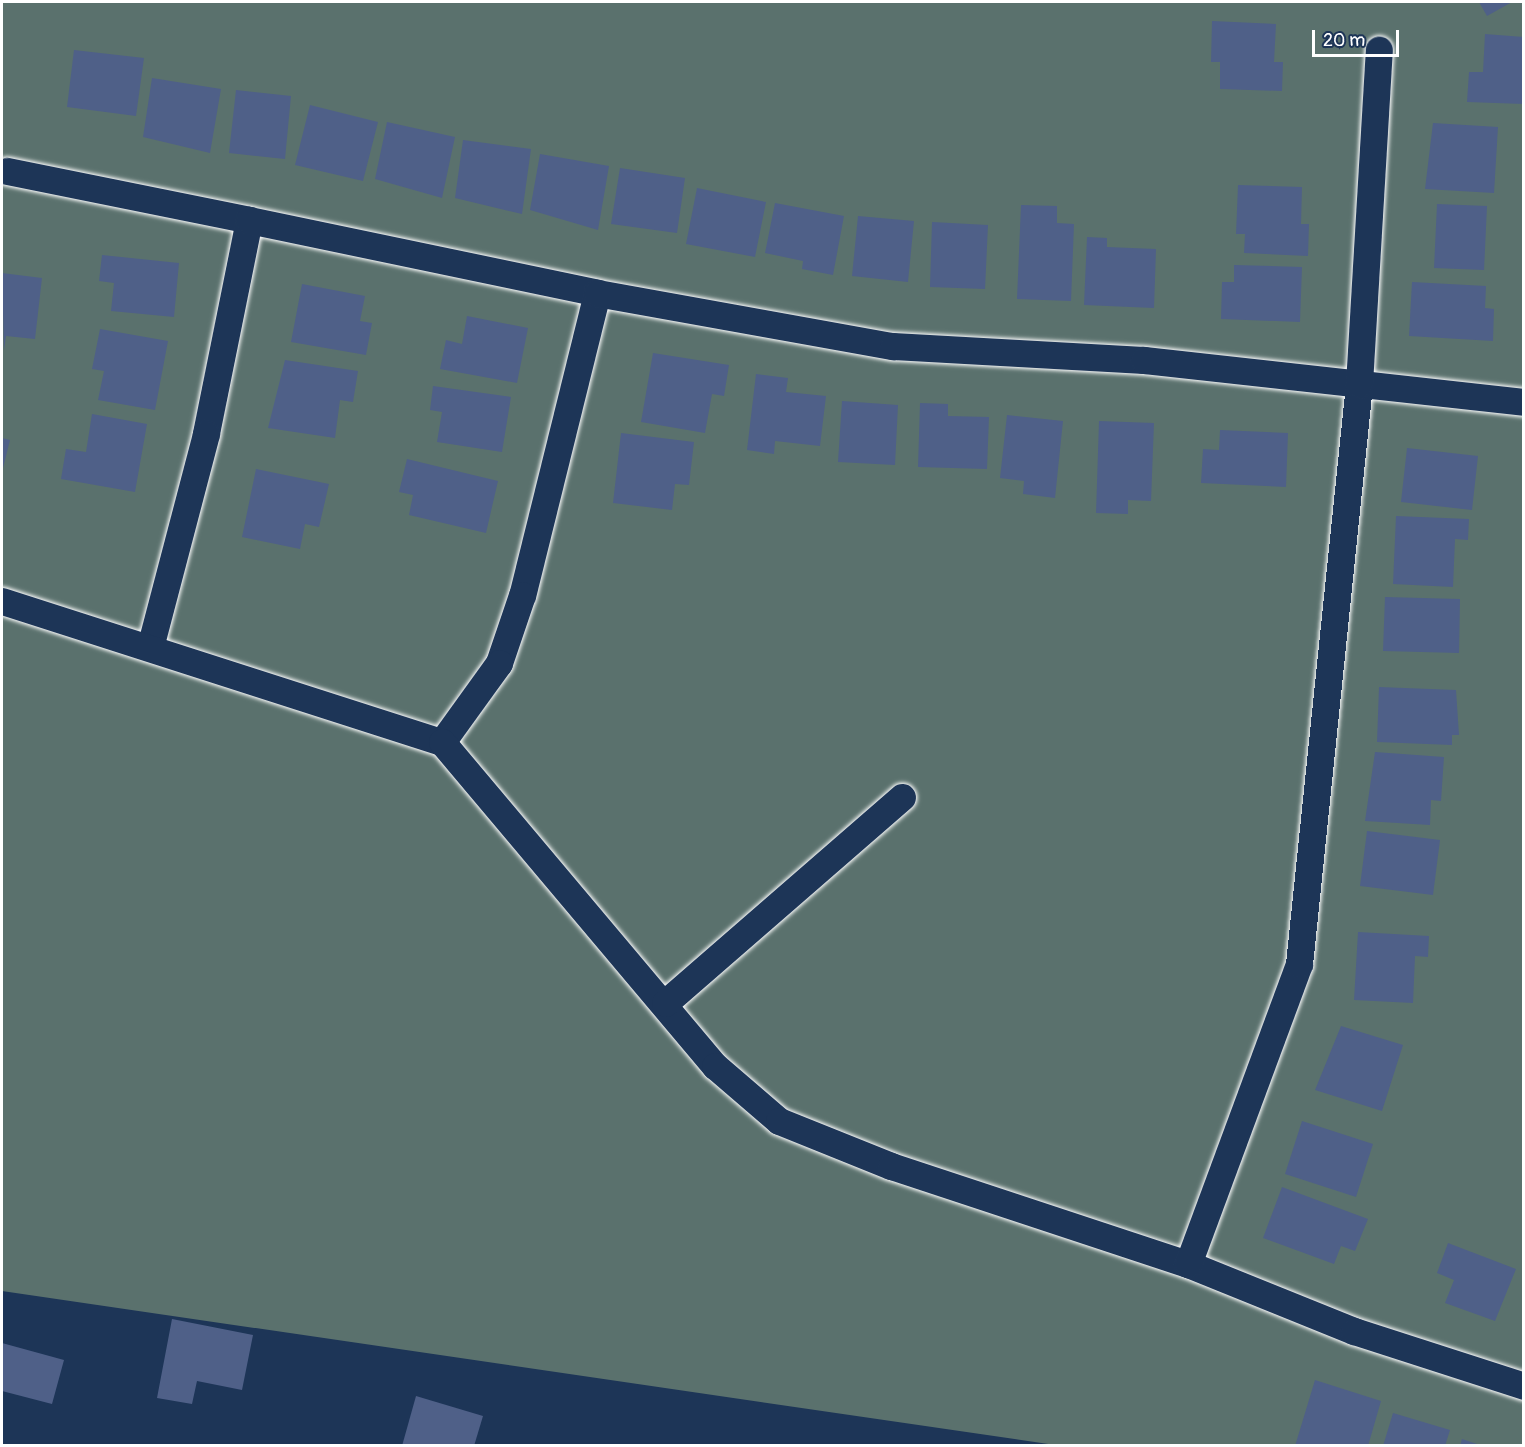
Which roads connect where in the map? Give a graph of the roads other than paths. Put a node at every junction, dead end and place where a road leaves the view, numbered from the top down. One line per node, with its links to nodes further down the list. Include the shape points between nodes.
1 (1379, 50): 5 (street)
2 (7, 171): 3 (street)
3 (249, 220): 4 (street); 8 (street, via 206,434)
4 (597, 293): 5 (street, via 893,346 1144,360); 9 (street, via 522,595 499,663)
5 (1359, 384): 6 (street); 12 (street, via 1299,964)
6 (1524, 402)
7 (2, 601): 8 (street)
8 (150, 647): 9 (street)
9 (442, 742): 11 (street)
10 (902, 797): 11 (street)
11 (665, 1002): 12 (street, via 715,1066 779,1121 891,1166)
12 (1188, 1264): 13 (street, via 1354,1331)
13 (1524, 1386)

